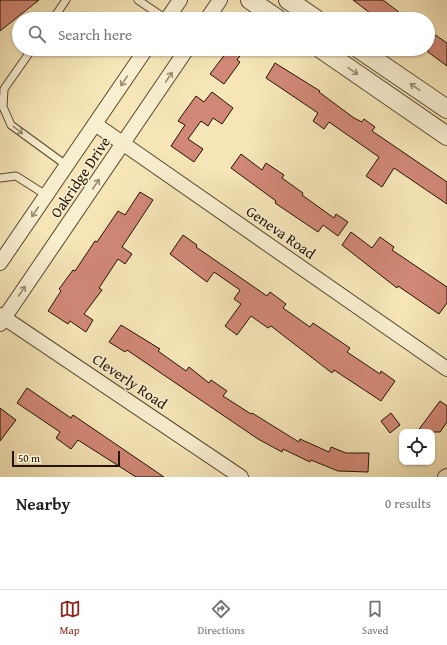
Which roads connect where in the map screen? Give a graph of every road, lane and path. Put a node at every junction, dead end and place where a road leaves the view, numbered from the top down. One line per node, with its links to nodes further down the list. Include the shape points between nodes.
1 (66, 0): 7 (lane)
2 (138, 0): 8 (lane)
3 (180, 0): 9 (street)
4 (220, 0): 10 (street)
5 (250, 0): 11 (street)
6 (288, 0): 12 (street)
7 (58, 12)
8 (156, 12)
9 (171, 12)
10 (212, 12)
11 (268, 12)
12 (306, 12)
13 (27, 56): 22 (lane, one-way to 22, via 4,89 3,107 11,125)
14 (141, 56): 19 (street, Oakridge Drive, one-way to 19)
15 (182, 56): 21 (street, Oakridge Drive, one-way to 15)
16 (331, 56): 20 (street, one-way to 20)
17 (369, 56): 18 (street, one-way to 17)
18 (447, 110)
19 (95, 124): 21 (street, Geneva Road); 22 (street, Oakridge Drive)
20 (447, 136)
21 (124, 143): 26 (street, Oakridge Drive, one-way to 21); 27 (street, Geneva Road)
22 (66, 165): 24 (street, Oakridge Drive)
23 (0, 178): 24 (lane, via 16,176)
24 (46, 195): 25 (street, Oakridge Drive, one-way to 25)
25 (0, 263)
26 (1, 319): 28 (street, Cleverly Road)
27 (447, 369)
28 (241, 477)

